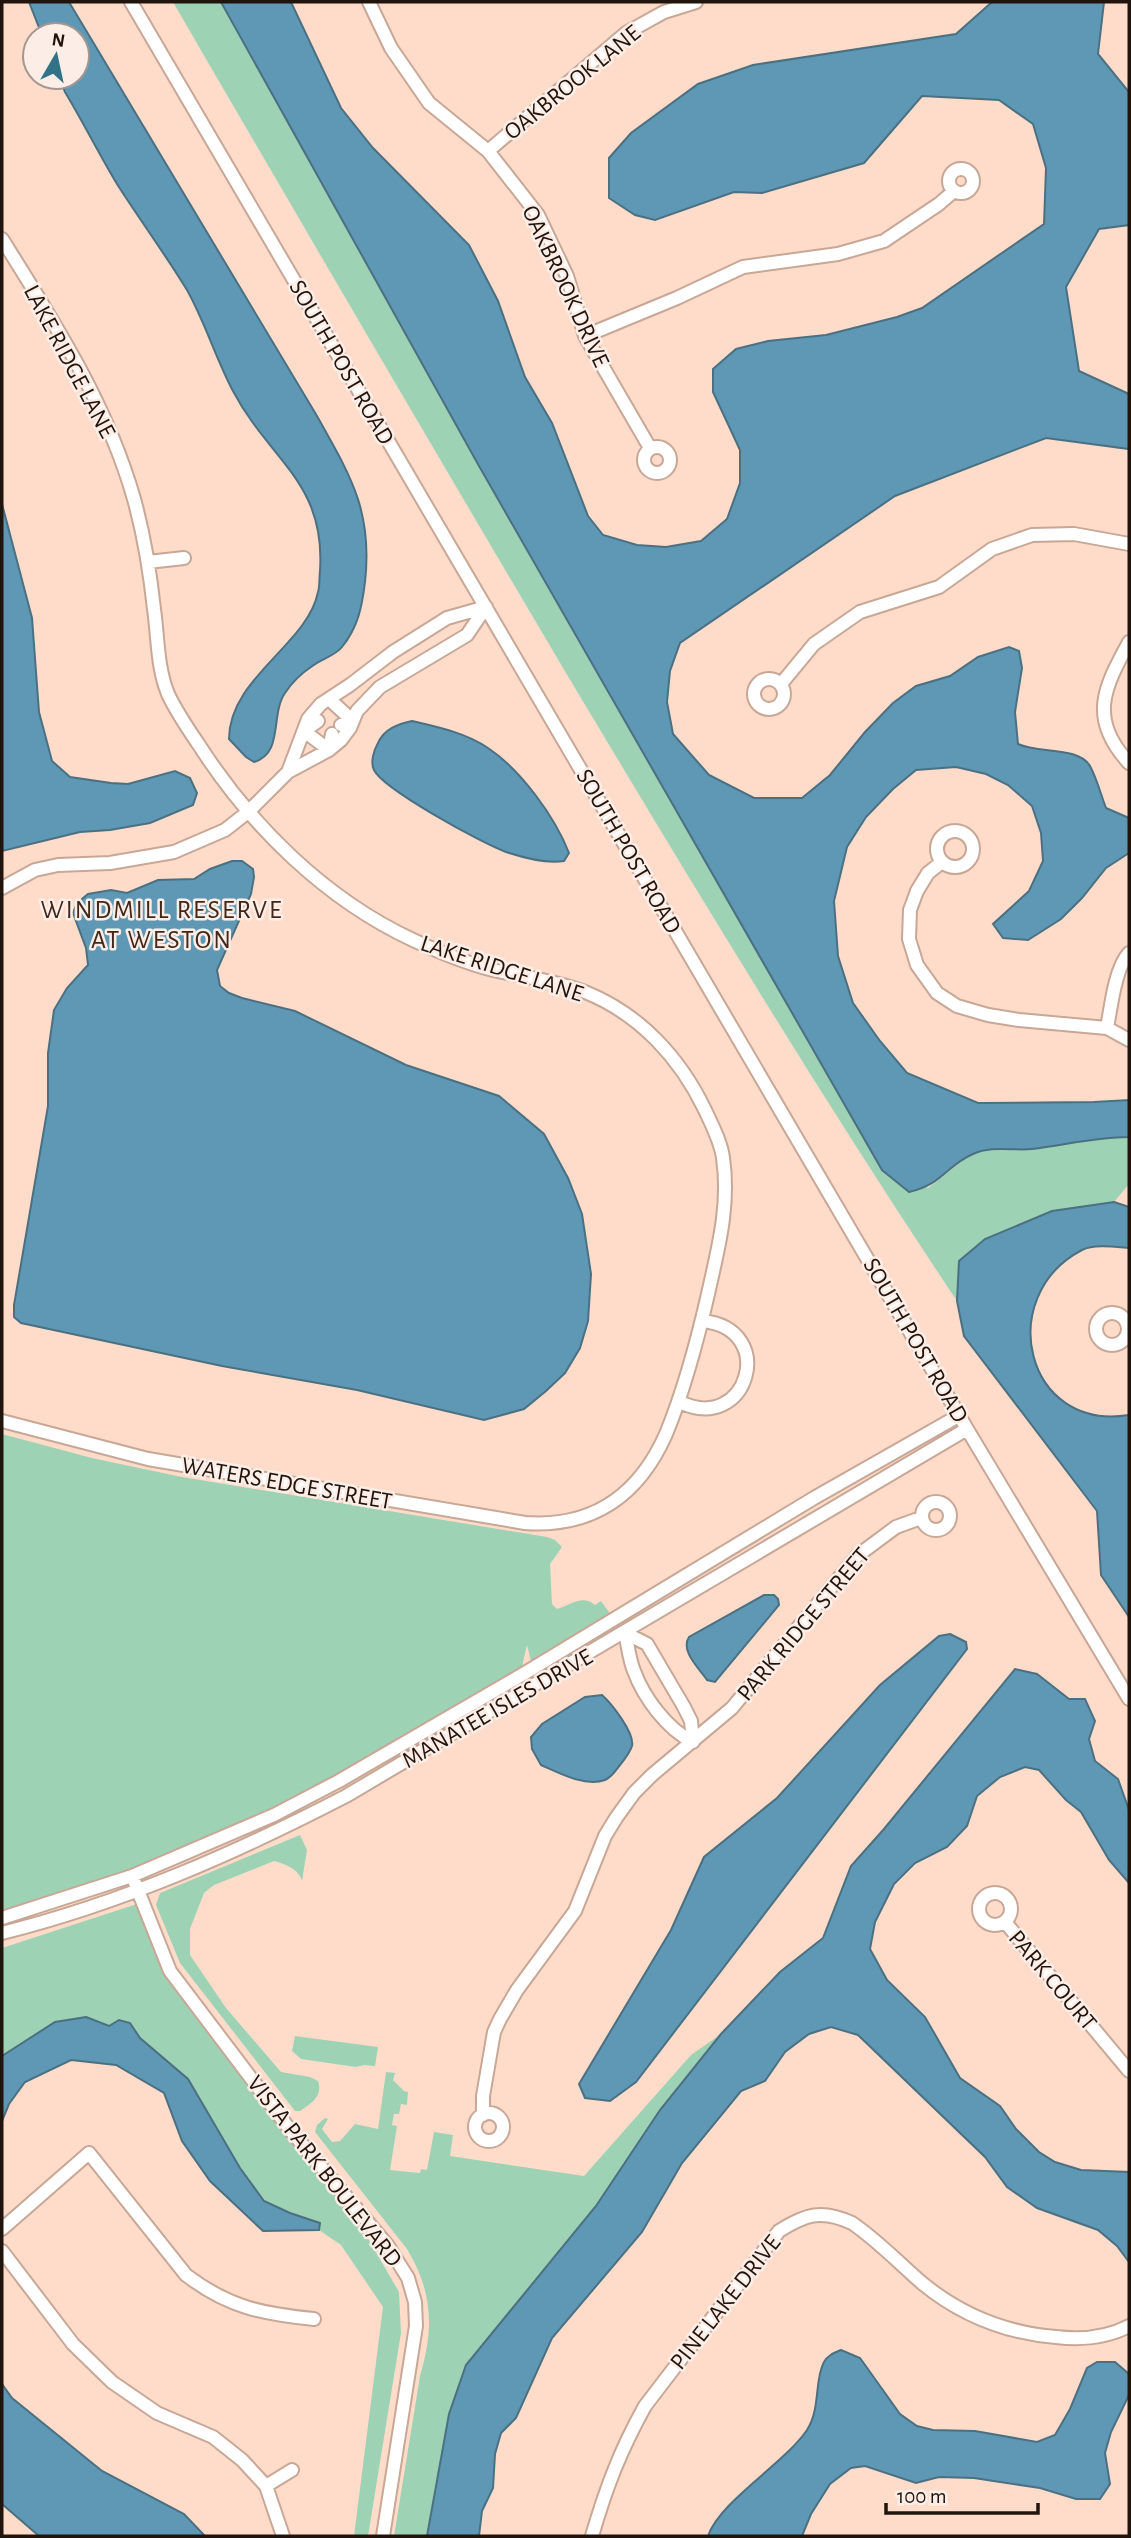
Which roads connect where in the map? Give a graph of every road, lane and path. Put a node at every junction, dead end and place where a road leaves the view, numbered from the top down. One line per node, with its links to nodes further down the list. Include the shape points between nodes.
1 (131, 2): 12 (street, SOUTH POST ROAD)
2 (369, 2): 4 (street, OAKBROOK DRIVE, via 391,48 429,103)
3 (696, 2): 4 (street, OAKBROOK LANE, via 664,12 626,33)
4 (488, 150): 7 (street, OAKBROOK DRIVE, via 538,215 567,276)
5 (954, 191): 7 (street, via 884,241 838,254 743,267)
6 (2, 239): 11 (street, LAKE RIDGE LANE, via 66,342 118,450)
7 (585, 336): 8 (street, OAKBROOK DRIVE)
8 (650, 448)
9 (1129, 544): 14 (street, via 1074,534 1032,535 992,549 939,587 860,612 814,644)
10 (184, 558): 11 (street)
11 (148, 562): 21 (street, LAKE RIDGE LANE, via 159,666 168,694)
12 (486, 607): 15 (street, via 447,618 393,652); 16 (street, via 467,635 380,687); 29 (street, SOUTH POST ROAD)
13 (1129, 642): 19 (street, via 1102,703 1108,730)
14 (781, 684)
15 (325, 711): 16 (street); 17 (street); 17 (street, via 308,719)
16 (342, 726): 18 (street); 18 (street, via 341,740)
17 (304, 731): 18 (street); 20 (street)
18 (329, 750): 20 (street)
19 (1129, 762)
20 (288, 772): 21 (street)
21 (248, 812): 23 (street, via 225,830 174,852 110,863 58,865 35,870); 27 (street, LAKE RIDGE LANE, via 304,868 408,937 452,957 586,993 651,1033 676,1060 696,1090 723,1154 726,1206)
22 (942, 862): 25 (street, via 928,873 910,910 909,939 916,965 937,993 957,1006 988,1015)
23 (2, 888)
24 (1129, 953): 25 (street)
25 (1107, 1028): 26 (street)
26 (1129, 1040)
27 (702, 1321): 28 (street, LAKE RIDGE LANE); 28 (street, via 722,1325 738,1338 747,1356 746,1377 736,1395 719,1406 699,1409)
28 (680, 1402): 33 (street, LAKE RIDGE LANE, via 639,1481 608,1507)
29 (960, 1415): 31 (street, SOUTH POST ROAD); 34 (street, MANATEE ISLES DRIVE)
30 (2, 1421): 33 (street, WATERS EDGE STREET, via 148,1459 525,1523)
31 (967, 1429): 35 (street, MANATEE ISLES DRIVE); 37 (street, SOUTH POST ROAD)
32 (921, 1518): 39 (street, PARK RIDGE STREET, via 896,1527 857,1556 732,1708)
33 (575, 1521)
34 (614, 1619): 35 (street); 40 (street, MANATEE ISLES DRIVE)
35 (625, 1633): 36 (street, via 647,1644); 38 (street, via 634,1671); 41 (street, MANATEE ISLES DRIVE)
36 (678, 1696): 38 (street); 39 (street, via 691,1721)
37 (1129, 1699)
38 (655, 1707): 39 (street, via 676,1734)
39 (692, 1742): 48 (street, PARK RIDGE STREET, via 652,1775 616,1818 575,1911 508,2005 494,2032)
40 (399, 1747): 41 (street); 42 (street, MANATEE ISLES DRIVE, via 274,1815)
41 (407, 1761): 43 (street, MANATEE ISLES DRIVE, via 280,1830)
42 (132, 1876): 43 (street, VISTA PARK BOULEVARD); 44 (street, MANATEE ISLES DRIVE)
43 (138, 1890): 46 (street, MANATEE ISLES DRIVE); 56 (street, VISTA PARK BOULEVARD, via 170,1971 291,2131 388,2246 408,2278 416,2326)
44 (2, 1918)
45 (1004, 1922): 47 (street, PARK COURT)
46 (2, 1933)
47 (1129, 2071)
48 (483, 2115)
49 (2, 2229): 51 (street, via 89,2153 186,2275 229,2302 278,2316)
50 (2, 2251): 54 (street, via 74,2344 112,2382 157,2413 213,2437)
51 (314, 2319)
52 (1129, 2326): 57 (street, PINE LAKE DRIVE, via 1106,2337 1020,2333 978,2319 944,2298 852,2223 819,2214 797,2220 779,2231 645,2406 607,2484)
53 (292, 2470): 54 (street)
54 (266, 2486): 55 (street)
55 (283, 2536)
56 (383, 2536)
57 (592, 2536)

